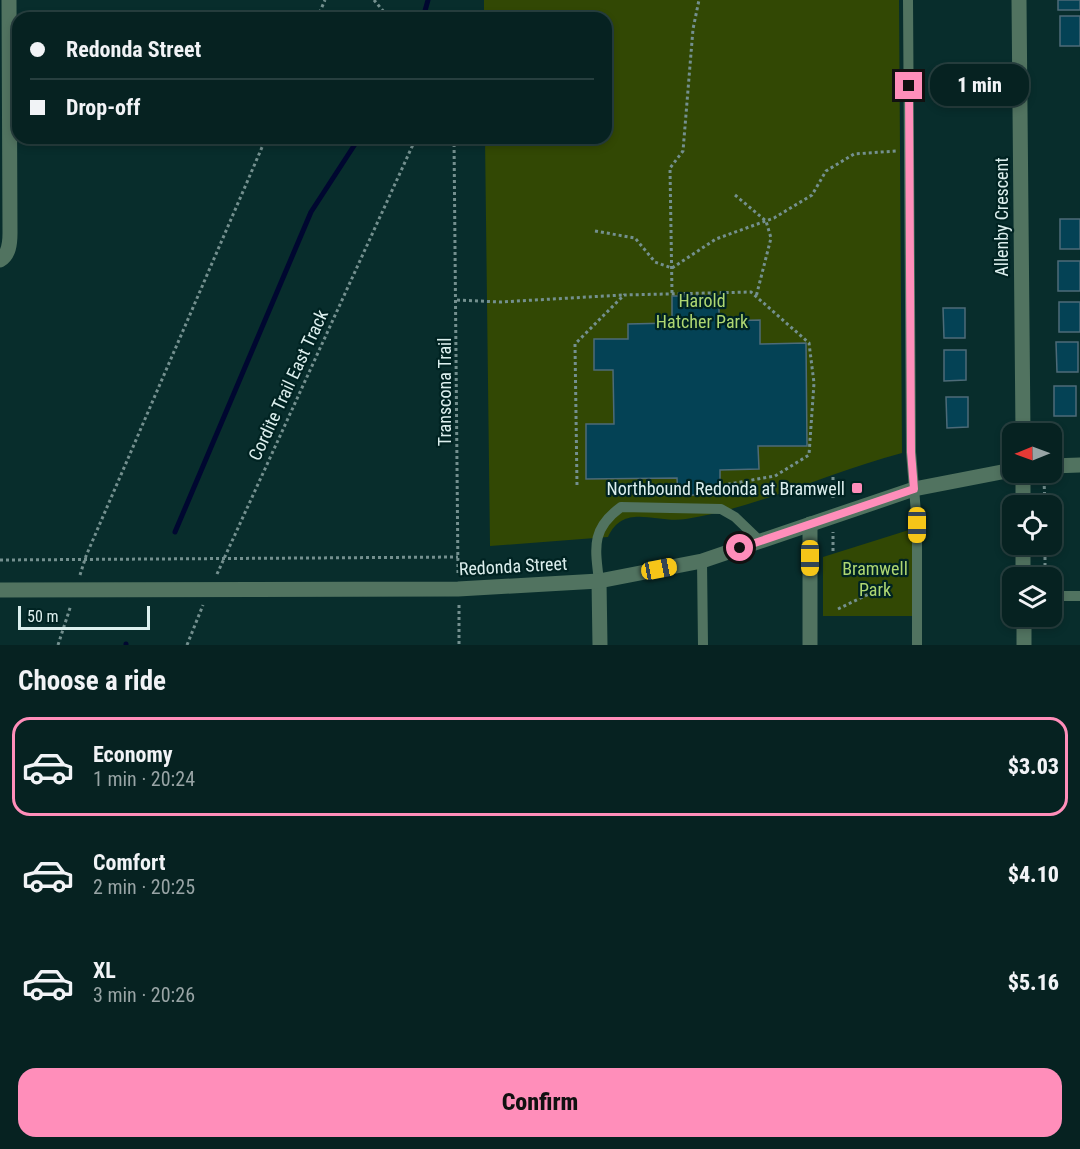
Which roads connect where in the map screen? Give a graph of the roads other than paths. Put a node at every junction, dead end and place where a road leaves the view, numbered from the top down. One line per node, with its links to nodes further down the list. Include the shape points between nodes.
1 (9, 0): 4 (street, via 10,233)
2 (908, 0): 9 (lane)
3 (1019, 0): 5 (street, Allenby Crescent)
4 (0, 260)
5 (1023, 423)
6 (1080, 465): 7 (street)
7 (1062, 466)
8 (1002, 472): 9 (street, Redonda Street)
9 (914, 489): 10 (street, Redonda Street); 21 (lane)
10 (810, 524): 11 (street, Redonda Street); 20 (street)
11 (760, 541): 12 (street, Redonda Street); 13 (lane, via 721,509 621,507 600,528 595,545)
12 (702, 561): 13 (street, Redonda Street); 19 (lane)
13 (599, 581): 14 (street, Redonda Street, via 458,589); 18 (street)
14 (0, 591)
15 (1062, 596): 16 (lane)
16 (1080, 596)
17 (1024, 627): 22 (street)
18 (600, 645)
19 (703, 645)
20 (810, 645)
21 (917, 645)
22 (1024, 645)

